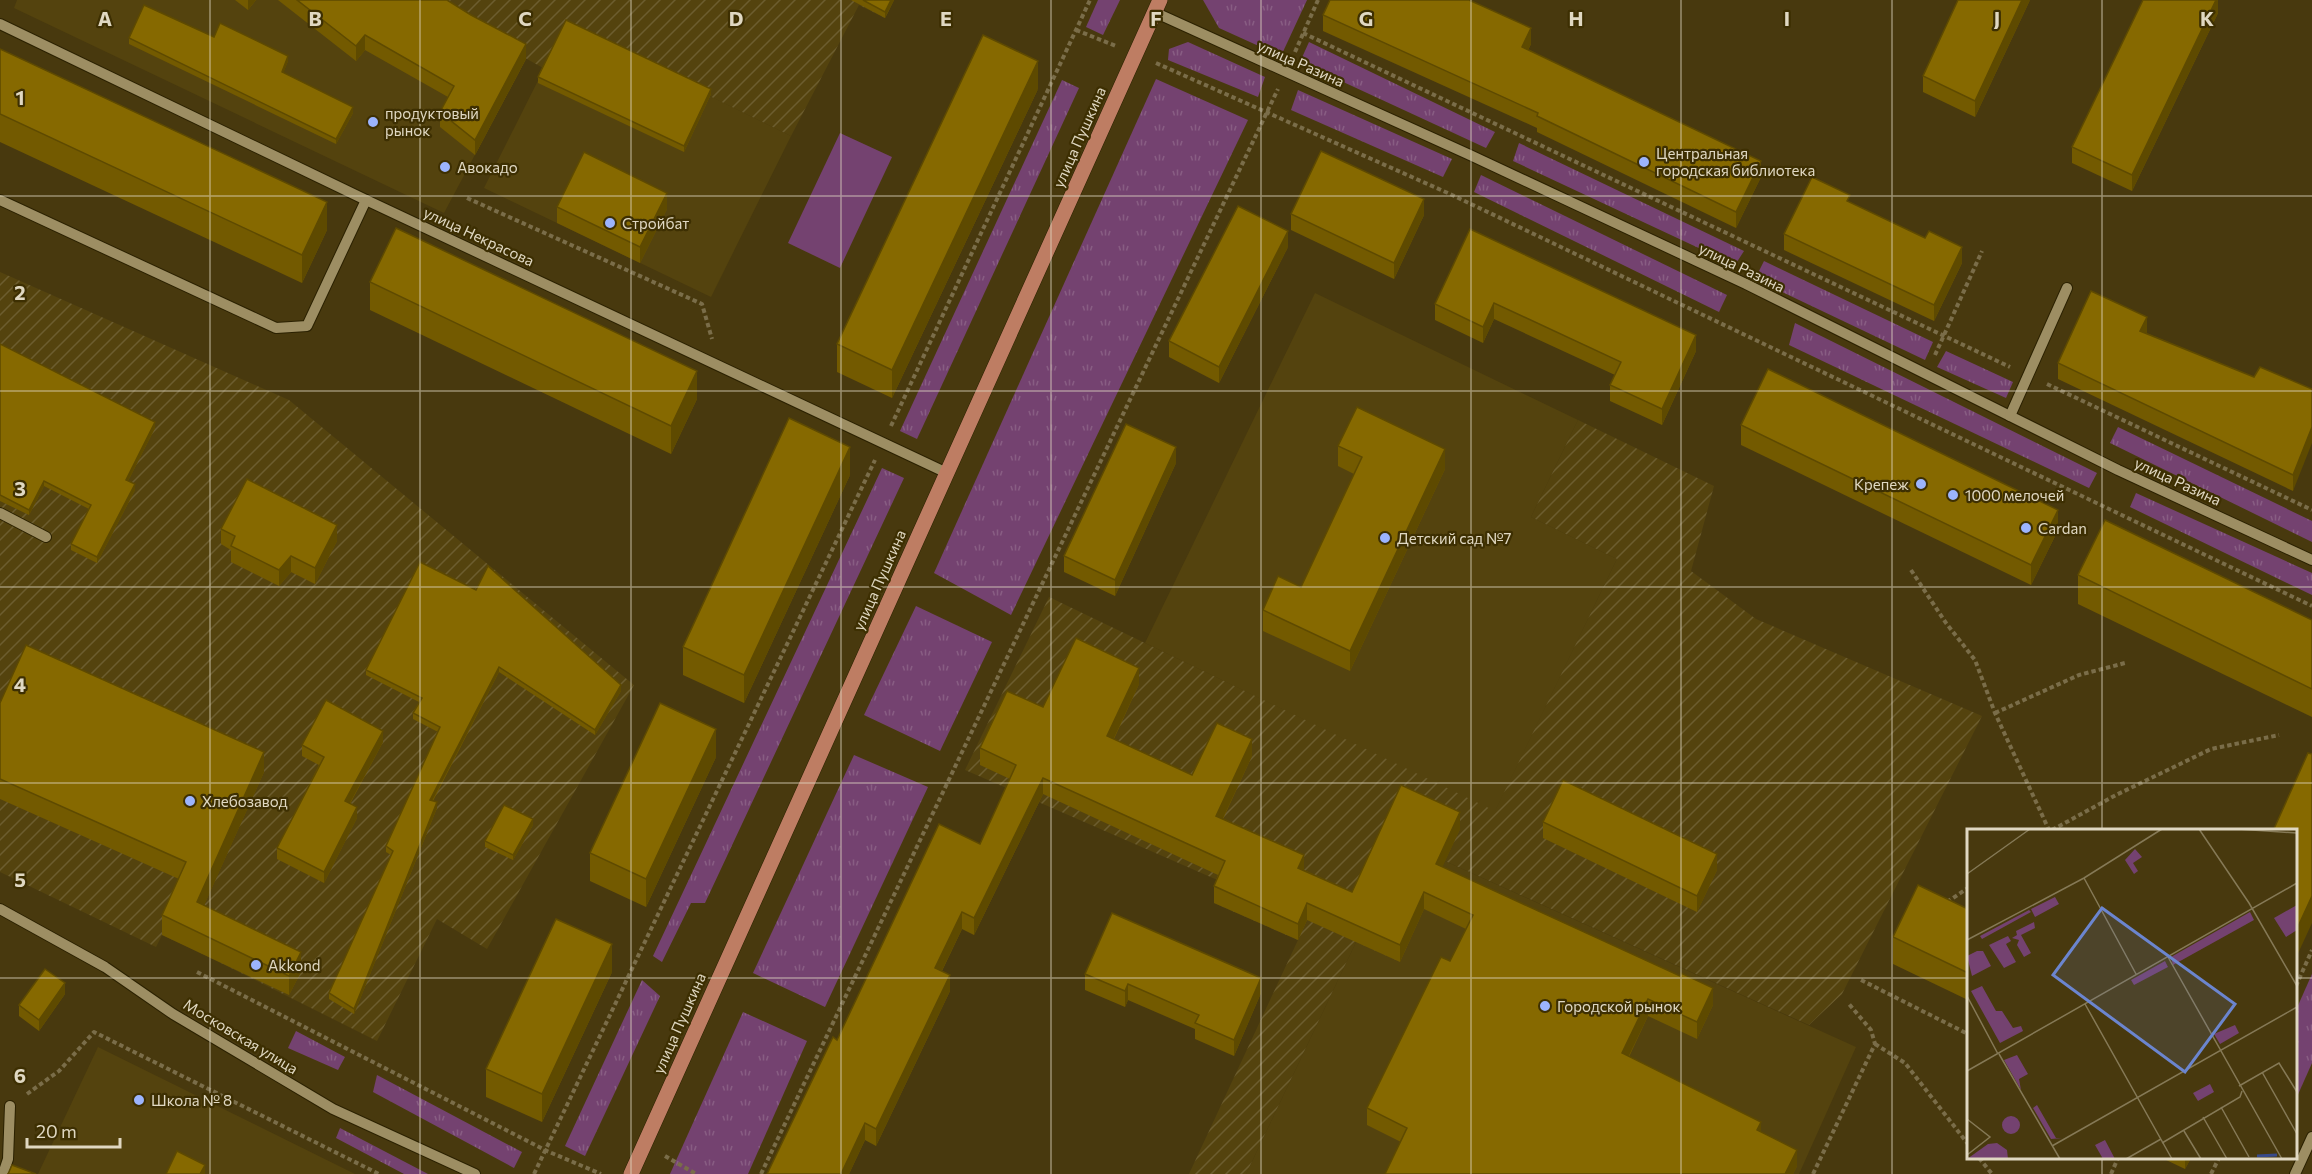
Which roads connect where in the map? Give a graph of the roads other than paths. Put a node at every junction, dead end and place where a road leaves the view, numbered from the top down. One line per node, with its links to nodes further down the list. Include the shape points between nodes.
1 (1157, 6): 6 (street, улица Разина, via 1287,73 1724,274); 7 (main road, улица Пушкина)
2 (0, 24): 4 (street, улица Некрасова)
3 (0, 200): 4 (street, via 276,328 307,326)
4 (366, 200): 7 (street, улица Некрасова)
5 (2067, 288): 6 (street)
6 (2010, 416): 10 (street, улица Разина)
7 (946, 473): 16 (main road, улица Пушкина)
8 (0, 513): 9 (street)
9 (46, 537)
10 (2312, 560)
11 (0, 909): 15 (street, Московская улица, via 105,967 173,1014 333,1109)
12 (10, 1106): 14 (street, via 8,1159)
13 (2312, 1137): 17 (street)
14 (3, 1174)
15 (475, 1174)
16 (631, 1174)
17 (2295, 1174)

